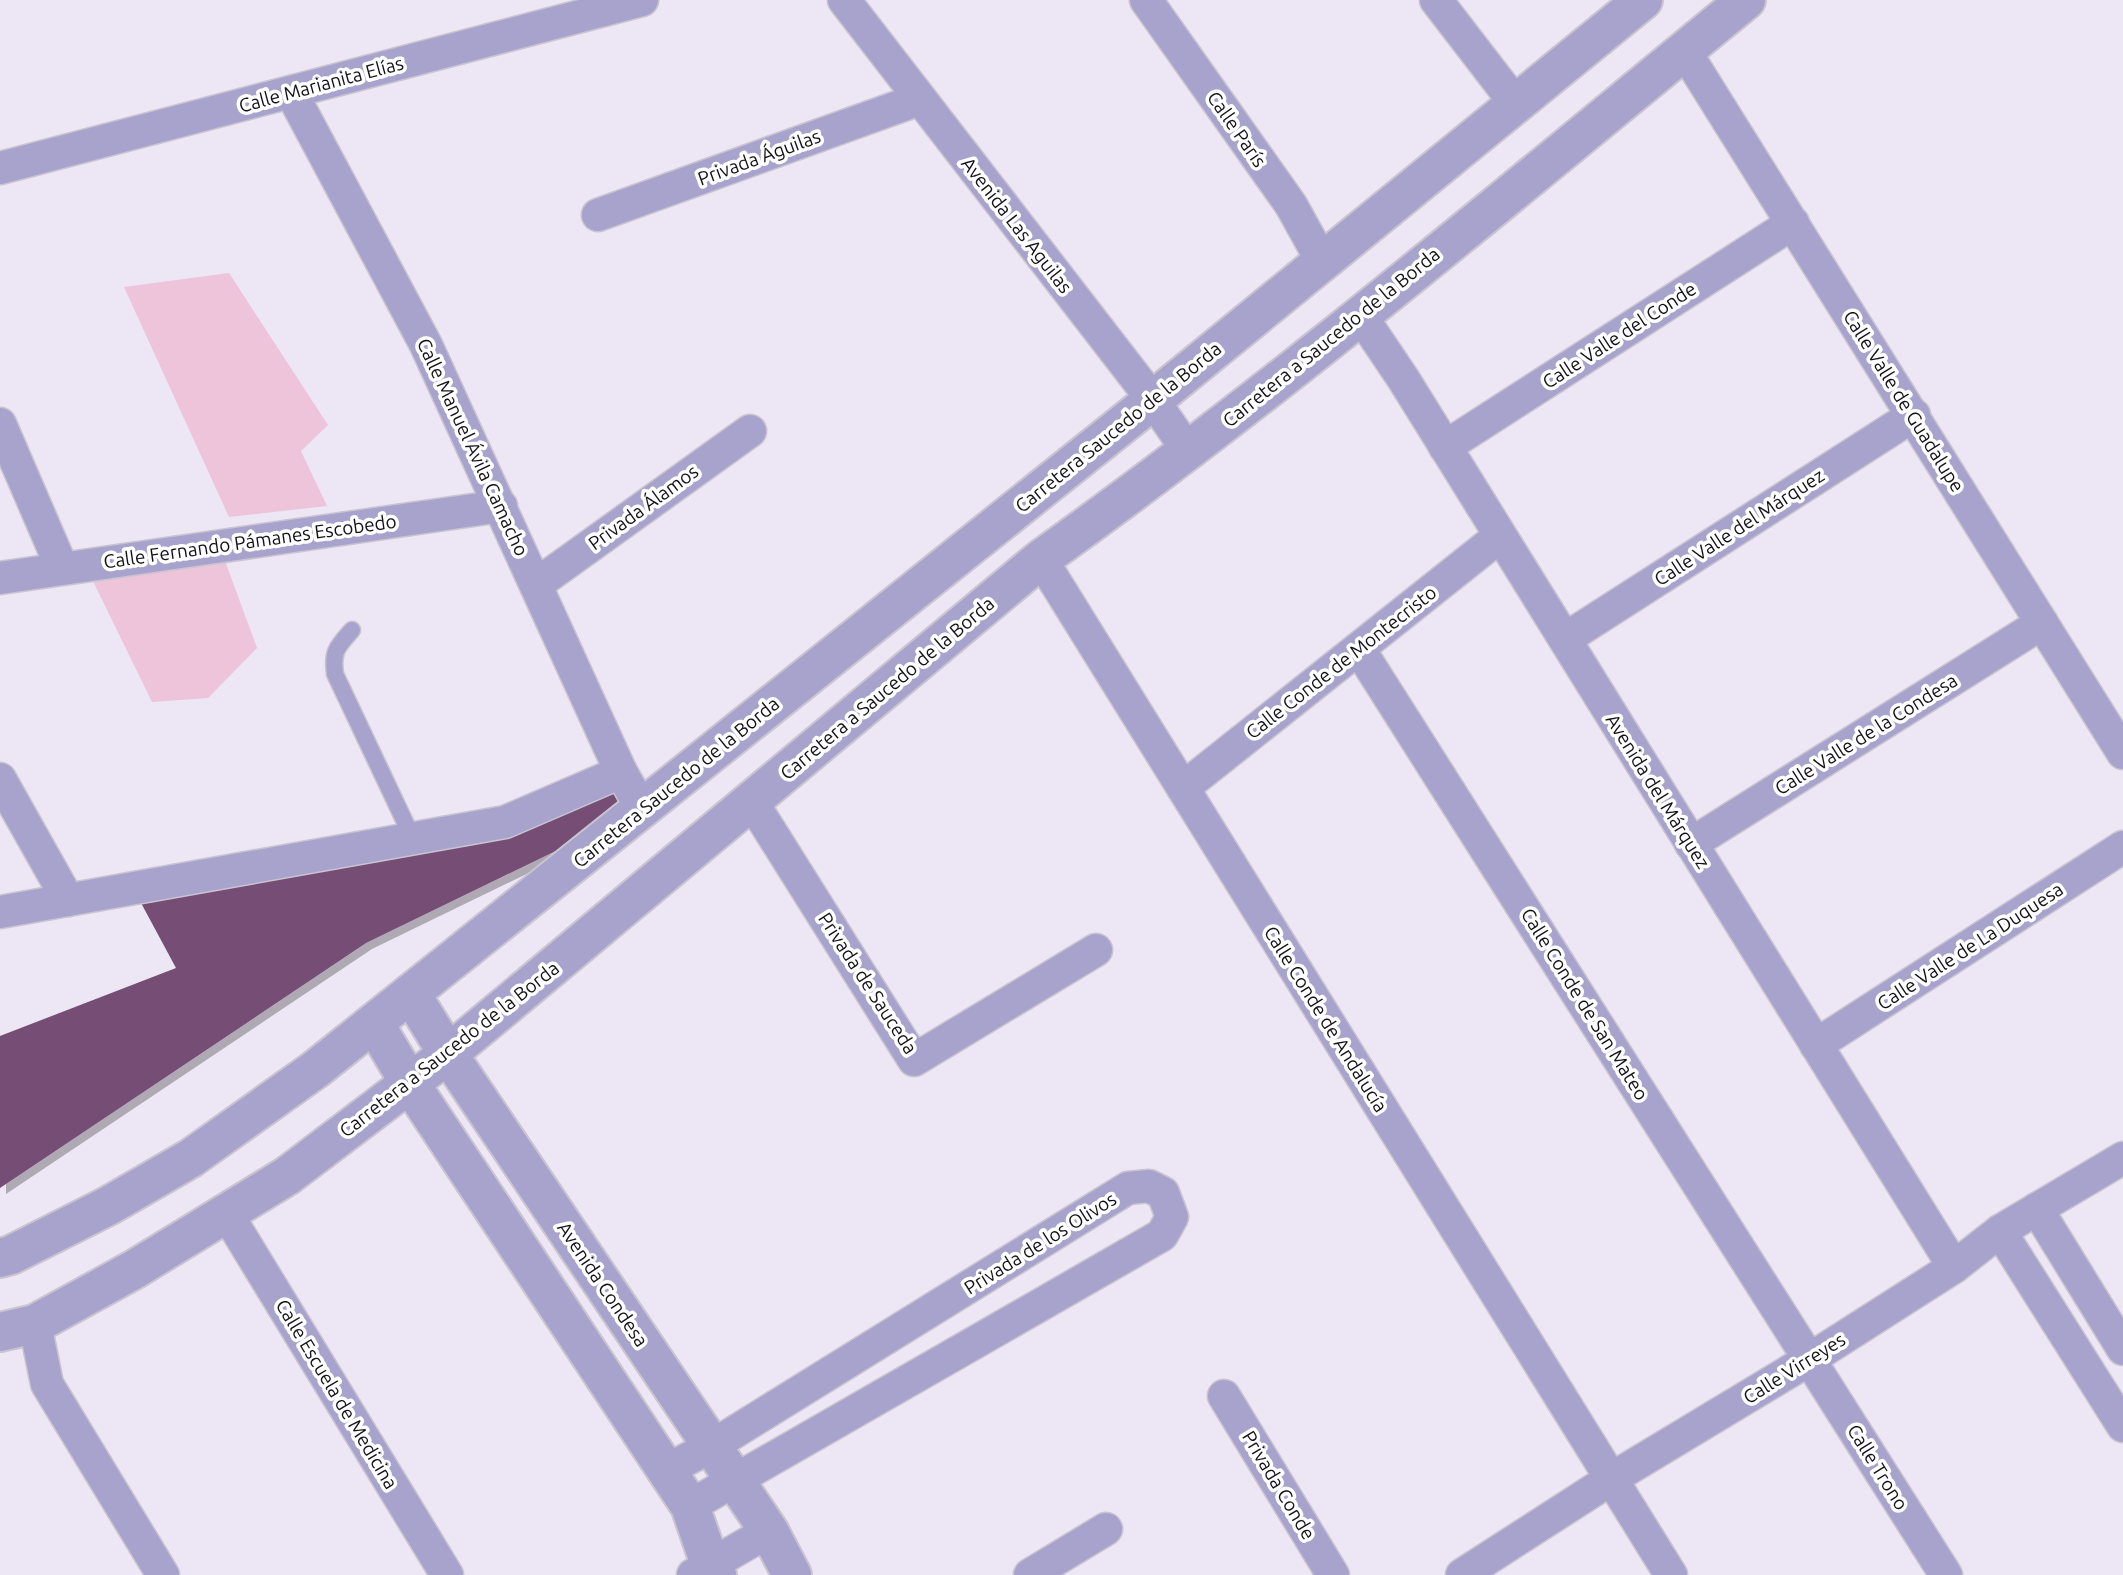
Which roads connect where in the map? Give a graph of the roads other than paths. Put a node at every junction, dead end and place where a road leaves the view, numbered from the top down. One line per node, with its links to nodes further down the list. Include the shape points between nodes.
1 (642, 0): 8 (street, Calle Marianita Elías)
2 (844, 0): 9 (street, Avenida Las Aguilas)
3 (1146, 0): 14 (street, Calle París, via 1291,205)
4 (1436, 0): 10 (street)
5 (1643, 0): 10 (street)
6 (1745, 0): 7 (street, Carretera a Saucedo de la Borda)
7 (1684, 50): 13 (street, Calle Valle de Guadalupe); 15 (street, Carretera a Saucedo de la Borda)
8 (291, 92): 11 (street, Calle Marianita Elías); 22 (street, Calle Manuel Ávila Camacho, via 426,345)
9 (920, 99): 12 (street, Privada Águilas); 16 (street, Avenida Las Aguilas)
10 (1516, 104): 14 (street)
11 (0, 168)
12 (598, 215)
13 (1793, 223): 17 (street, Calle Valle de Guadalupe); 20 (street, Calle Valle del Conde)
14 (1322, 261): 16 (street, Carretera Saucedo de la Borda)
15 (1361, 316): 20 (street, Avenida del Márquez); 21 (street, Carretera a Saucedo de la Borda)
16 (1153, 400): 21 (street, Avenida Las Aguilas); 37 (street, Carretera Saucedo de la Borda)
17 (1914, 415): 28 (street, Calle Valle de Guadalupe); 30 (street, Calle Valle del Márquez)
18 (0, 424): 25 (street)
19 (750, 430): 27 (street, Privada Álamos)
20 (1445, 447): 23 (street, Avenida del Márquez)
21 (1188, 451): 24 (street, Carretera a Saucedo de la Borda)
22 (501, 506): 25 (street, Calle Fernando Pámanes Escobedo); 27 (street, Calle Manuel Ávila Camacho)
23 (1500, 536): 30 (street, Avenida del Márquez); 31 (street, Calle Conde de Montecristo)
24 (1041, 559): 35 (street, Calle Conde de Andalucía); 36 (street, Carretera a Saucedo de la Borda)
25 (62, 568): 26 (street, Calle Fernando Pámanes Escobedo)
26 (0, 578)
27 (537, 584): 33 (street, Calle Manuel Ávila Camacho)
28 (2042, 623): 32 (street, Calle Valle de Guadalupe); 39 (street, Calle Valle de la Condesa)
29 (352, 630): 38 (lane, via 336,648 335,674)
30 (1565, 639): 39 (street, Avenida del Márquez)
31 (1359, 649): 35 (street, Calle Conde de Montecristo); 59 (street, Calle Conde de San Mateo)
32 (2123, 753)
33 (621, 772): 37 (street, Calle Manuel Ávila Camacho); 38 (street, via 505,822)
34 (0, 779): 41 (street)
35 (1183, 788): 66 (street, Calle Conde de Andalucía)
36 (752, 802): 43 (street, Privada de Sauceda, via 914,1060); 47 (street, Carretera a Saucedo de la Borda)
37 (642, 809): 44 (street, Carretera Saucedo de la Borda)
38 (413, 839): 41 (street)
39 (1691, 844): 46 (street, Avenida del Márquez)
40 (2123, 847): 46 (street, Calle Valle de La Duquesa)
41 (68, 900): 42 (street)
42 (0, 912)
43 (1096, 950)
44 (411, 994): 45 (street, Carretera Saucedo de la Borda); 47 (street, Avenida Condesa)
45 (374, 1023): 48 (street); 53 (street, Carretera Saucedo de la Borda, via 191,1158 108,1206)
46 (1816, 1045): 54 (street, Avenida del Márquez)
47 (448, 1054): 48 (street, Carretera a Saucedo de la Borda); 64 (street, Avenida Condesa)
48 (409, 1082): 51 (street, Carretera a Saucedo de la Borda, via 287,1175); 65 (street)
49 (2123, 1158): 50 (street, Calle Virreyes)
50 (2037, 1209): 52 (street, Calle Virreyes); 58 (street)
51 (227, 1214): 56 (street, Carretera a Saucedo de la Borda, via 135,1269); 73 (street, Calle Escuela de Medicina)
52 (2000, 1231): 54 (street, Calle Virreyes); 62 (street)
53 (0, 1258)
54 (1954, 1267): 59 (street, Calle Virreyes)
55 (973, 1284): 57 (street); 57 (street, Privada de los Olivos, via 1128,1188 1149,1186 1163,1193 1172,1217 1162,1235); 61 (street, Privada de los Olivos)
56 (18, 1328): 72 (street)
57 (998, 1330): 63 (street, Privada de los Olivos)
58 (2123, 1349)
59 (1810, 1359): 66 (street, Calle Virreyes); 79 (street, Calle Trono)
60 (1224, 1396): 76 (street, Privada Conde)
61 (791, 1397): 63 (street); 64 (street, Privada de los Olivos)
62 (2123, 1426)
63 (816, 1435): 67 (street, Privada de los Olivos)
64 (712, 1446): 65 (street, Privada de los Olivos); 67 (street, Avenida Condesa)
65 (667, 1471): 68 (street)
66 (1611, 1479): 77 (street, Calle Virreyes); 78 (street, Calle Conde de Andalucía)
67 (735, 1481): 68 (street, Privada de los Olivos); 70 (street, Avenida Condesa)
68 (690, 1506): 71 (street)
69 (1106, 1529): 75 (street)
70 (769, 1531): 71 (street); 74 (street, Avenida Condesa)
71 (706, 1571)
72 (163, 1575)
73 (447, 1575)
74 (792, 1575)
75 (1030, 1575)
76 (1333, 1575)
77 (1462, 1575)
78 (1671, 1575)
79 (1946, 1575)

